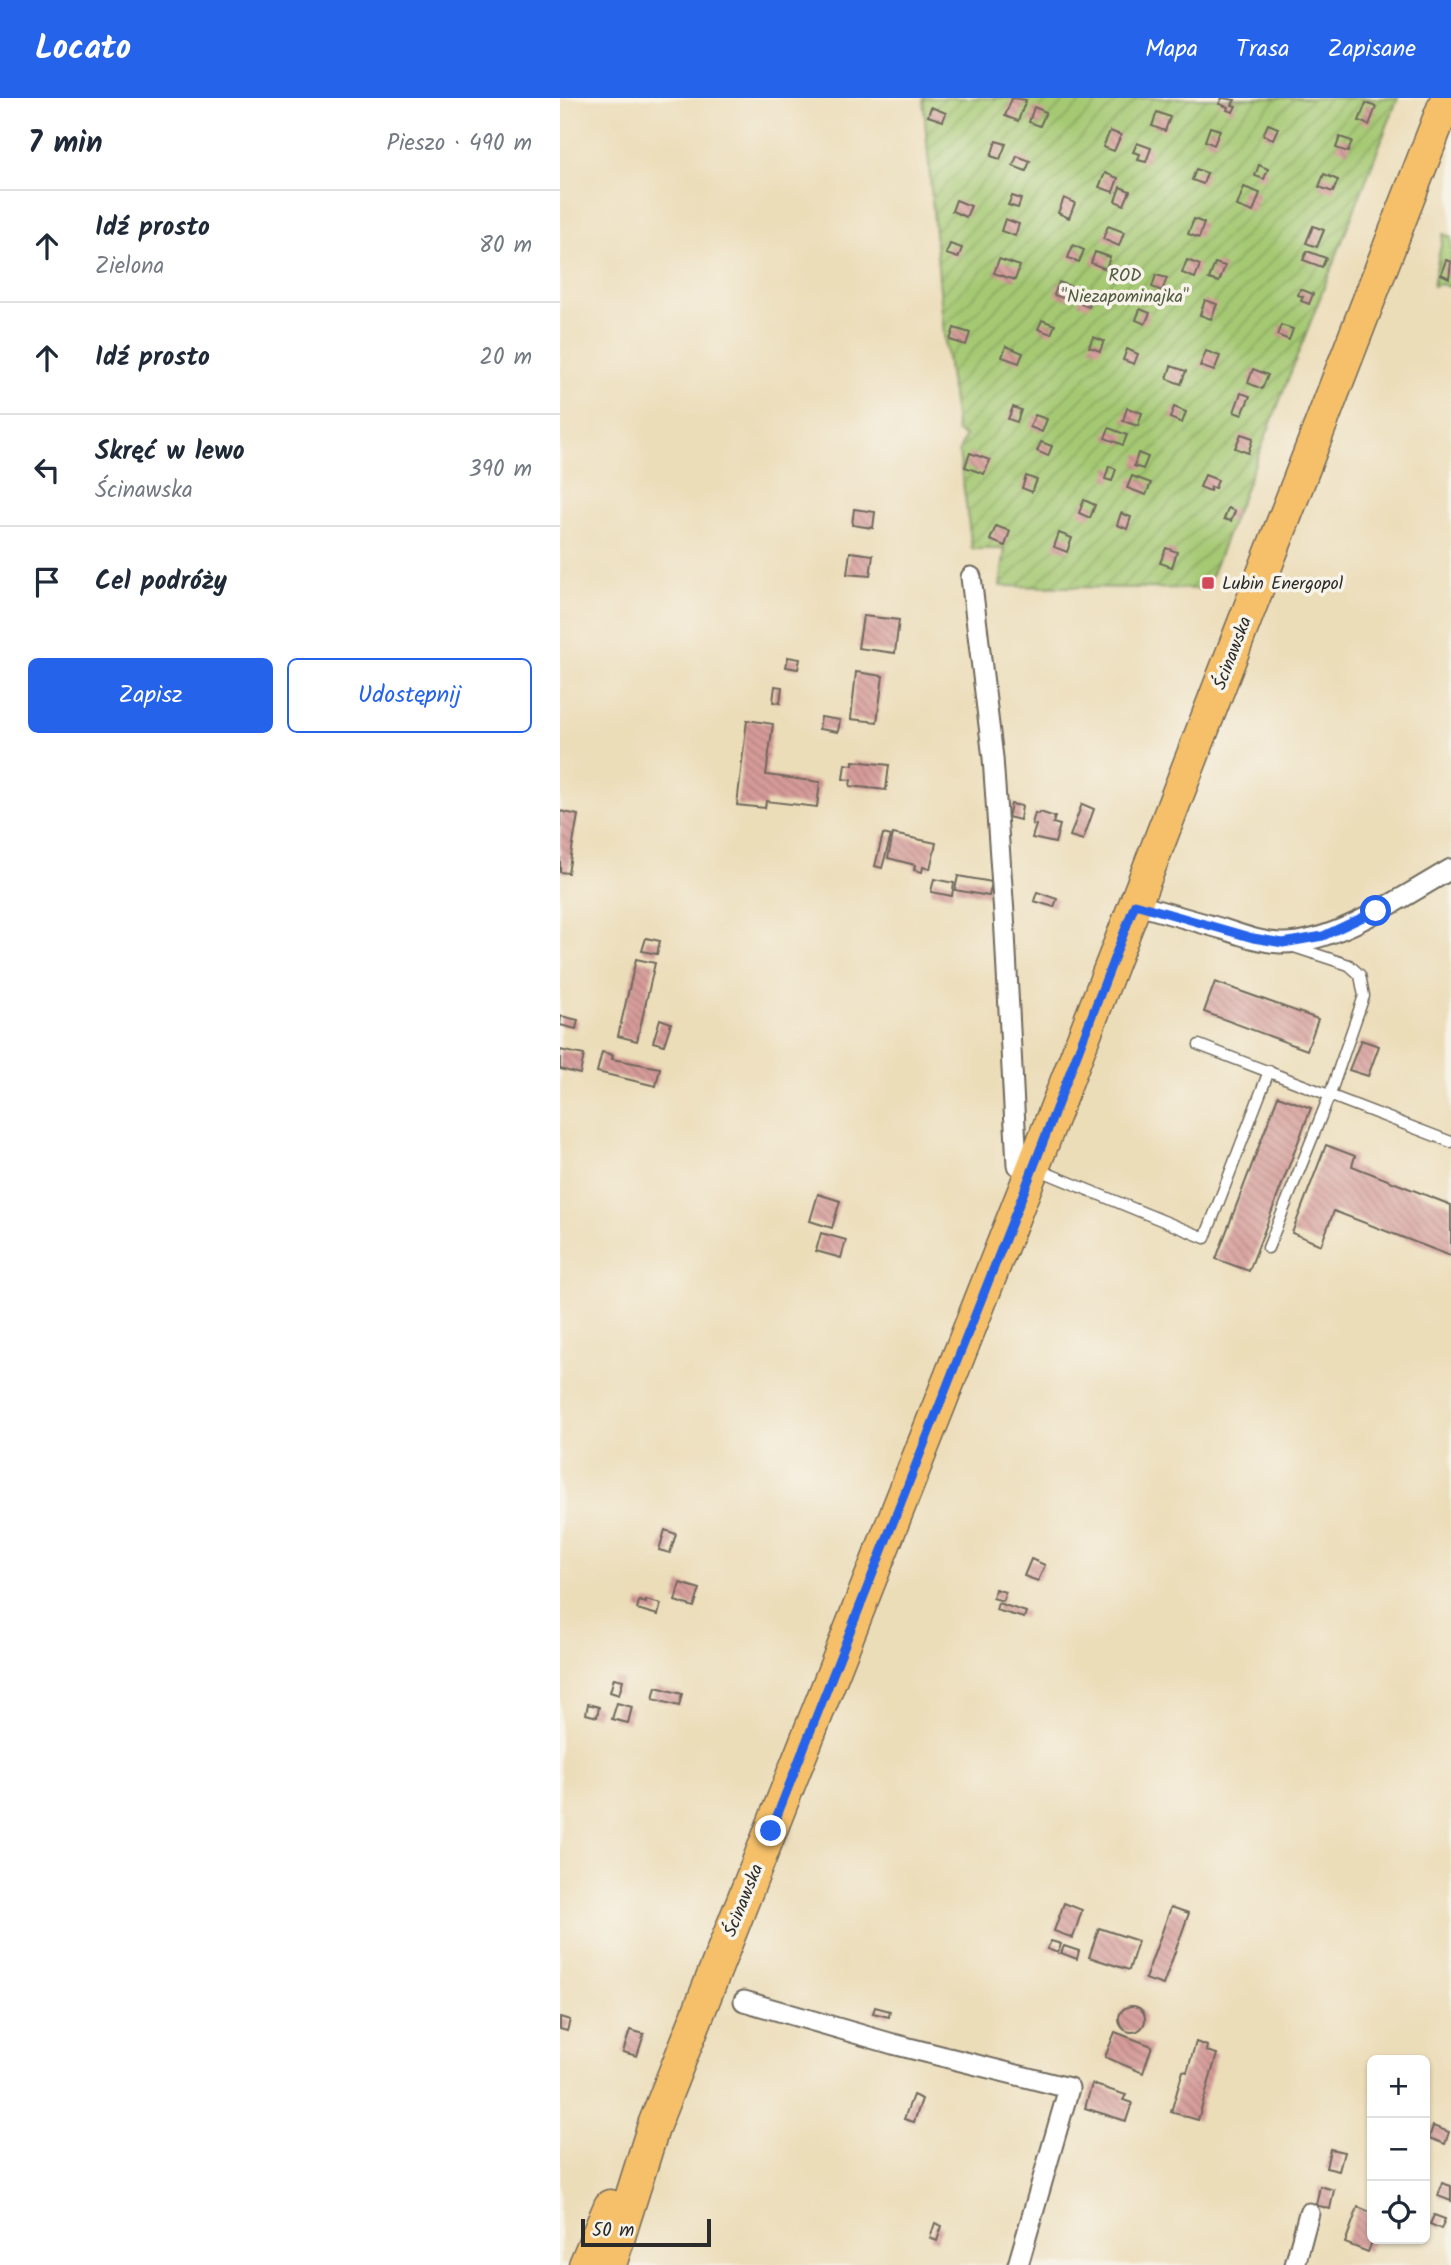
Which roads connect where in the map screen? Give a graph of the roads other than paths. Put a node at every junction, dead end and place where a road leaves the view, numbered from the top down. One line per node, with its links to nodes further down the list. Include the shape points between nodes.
1 (1447, 98): 4 (main road, Ścinawska)
2 (971, 577): 10 (street, Ścinawska, via 993,771)
3 (1451, 869): 5 (street, via 1323,936)
4 (1135, 904): 5 (street); 10 (main road, Ścinawska)
5 (1283, 943): 8 (lane, via 1349,965 1360,975 1364,996)
6 (1199, 1045): 7 (lane)
7 (1269, 1071): 8 (lane); 10 (lane, via 1205,1238)
8 (1330, 1094): 9 (lane); 11 (lane)
9 (1451, 1142)
10 (1025, 1167): 13 (main road, Ścinawska)
11 (1268, 1248)
12 (744, 2001): 17 (street, via 1069,2088)
13 (654, 2125): 15 (main road, Ścinawska); 16 (main road, Ścinawska)
14 (1308, 2213): 18 (street)
15 (585, 2265)
16 (610, 2265)
17 (1018, 2265)
18 (1295, 2265)

